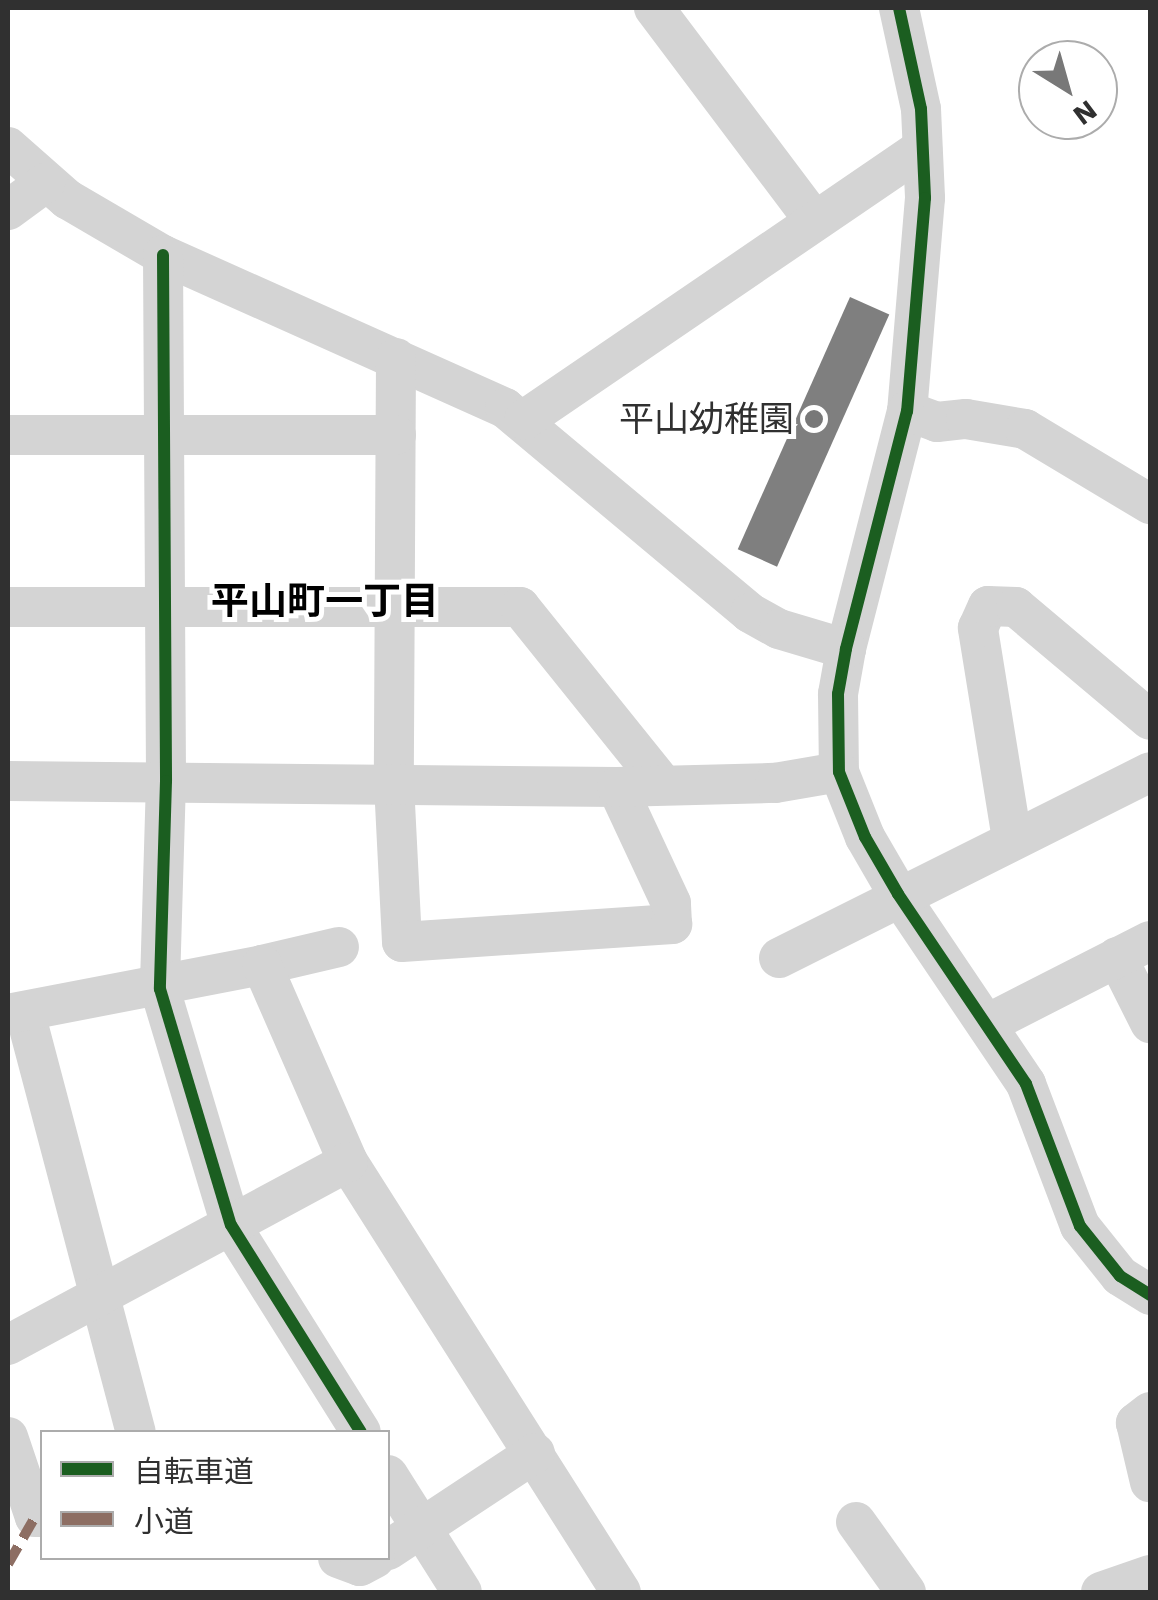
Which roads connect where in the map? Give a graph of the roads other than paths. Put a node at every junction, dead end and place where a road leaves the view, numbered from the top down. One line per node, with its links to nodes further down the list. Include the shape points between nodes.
1 (654, 8): 7 (street)
2 (899, 8): 4 (street, via 921,109)
3 (8, 148): 5 (street)
4 (922, 148): 7 (street); 10 (street, via 925,198)
5 (46, 183): 6 (street); 8 (street)
6 (8, 210)
7 (814, 220): 11 (street)
8 (163, 255): 9 (street); 12 (street)
9 (396, 358): 11 (street); 13 (street)
10 (907, 410): 15 (street, via 937,422 966,419 1025,429); 19 (street)
11 (524, 420): 19 (street, via 750,612 779,629)
12 (163, 434): 13 (street); 14 (street); 17 (street)
13 (396, 434): 18 (street)
14 (8, 435)
15 (1150, 504)
16 (8, 607): 17 (street)
17 (162, 608): 18 (street); 24 (street)
18 (394, 611): 25 (street); 26 (street, via 520,607)
19 (846, 649): 21 (street)
20 (1150, 720): 28 (street, via 1016,606 988,606 978,628)
21 (839, 772): 26 (street, via 775,784); 29 (street, via 864,836)
22 (1150, 772): 28 (street)
23 (8, 781): 24 (street)
24 (166, 781): 25 (street); 34 (street)
25 (394, 784): 27 (street); 27 (street, via 402,942 672,924 671,903)
26 (663, 785): 27 (street)
27 (617, 787)
28 (1012, 839): 29 (street)
29 (898, 894): 32 (street); 36 (street)
30 (338, 947): 33 (street)
31 (1134, 949): 36 (street); 37 (street)
32 (779, 958)
33 (262, 965): 34 (street); 38 (street)
34 (160, 989): 35 (street); 39 (street)
35 (16, 1013): 40 (street)
36 (989, 1022): 41 (street, via 1026,1084 1080,1226 1120,1276)
37 (1150, 1023)
38 (348, 1162): 39 (street); 47 (street)
39 (230, 1225): 40 (street); 45 (street)
40 (102, 1294): 42 (street); 44 (street)
41 (1150, 1295)
42 (8, 1345)
43 (1150, 1412): 49 (street, via 1136,1423)
44 (136, 1430)
45 (360, 1430)
46 (8, 1437): 50 (street)
47 (535, 1453): 52 (street); 58 (street)
48 (390, 1478): 52 (street)
49 (1150, 1482)
50 (40, 1517)
51 (856, 1522): 59 (street)
52 (422, 1531): 53 (street); 57 (street)
53 (390, 1549)
54 (344, 1560): 55 (street, via 360,1566)
55 (371, 1560)
56 (1150, 1576): 60 (street)
57 (462, 1592)
58 (621, 1592)
59 (906, 1592)
60 (1101, 1592)

